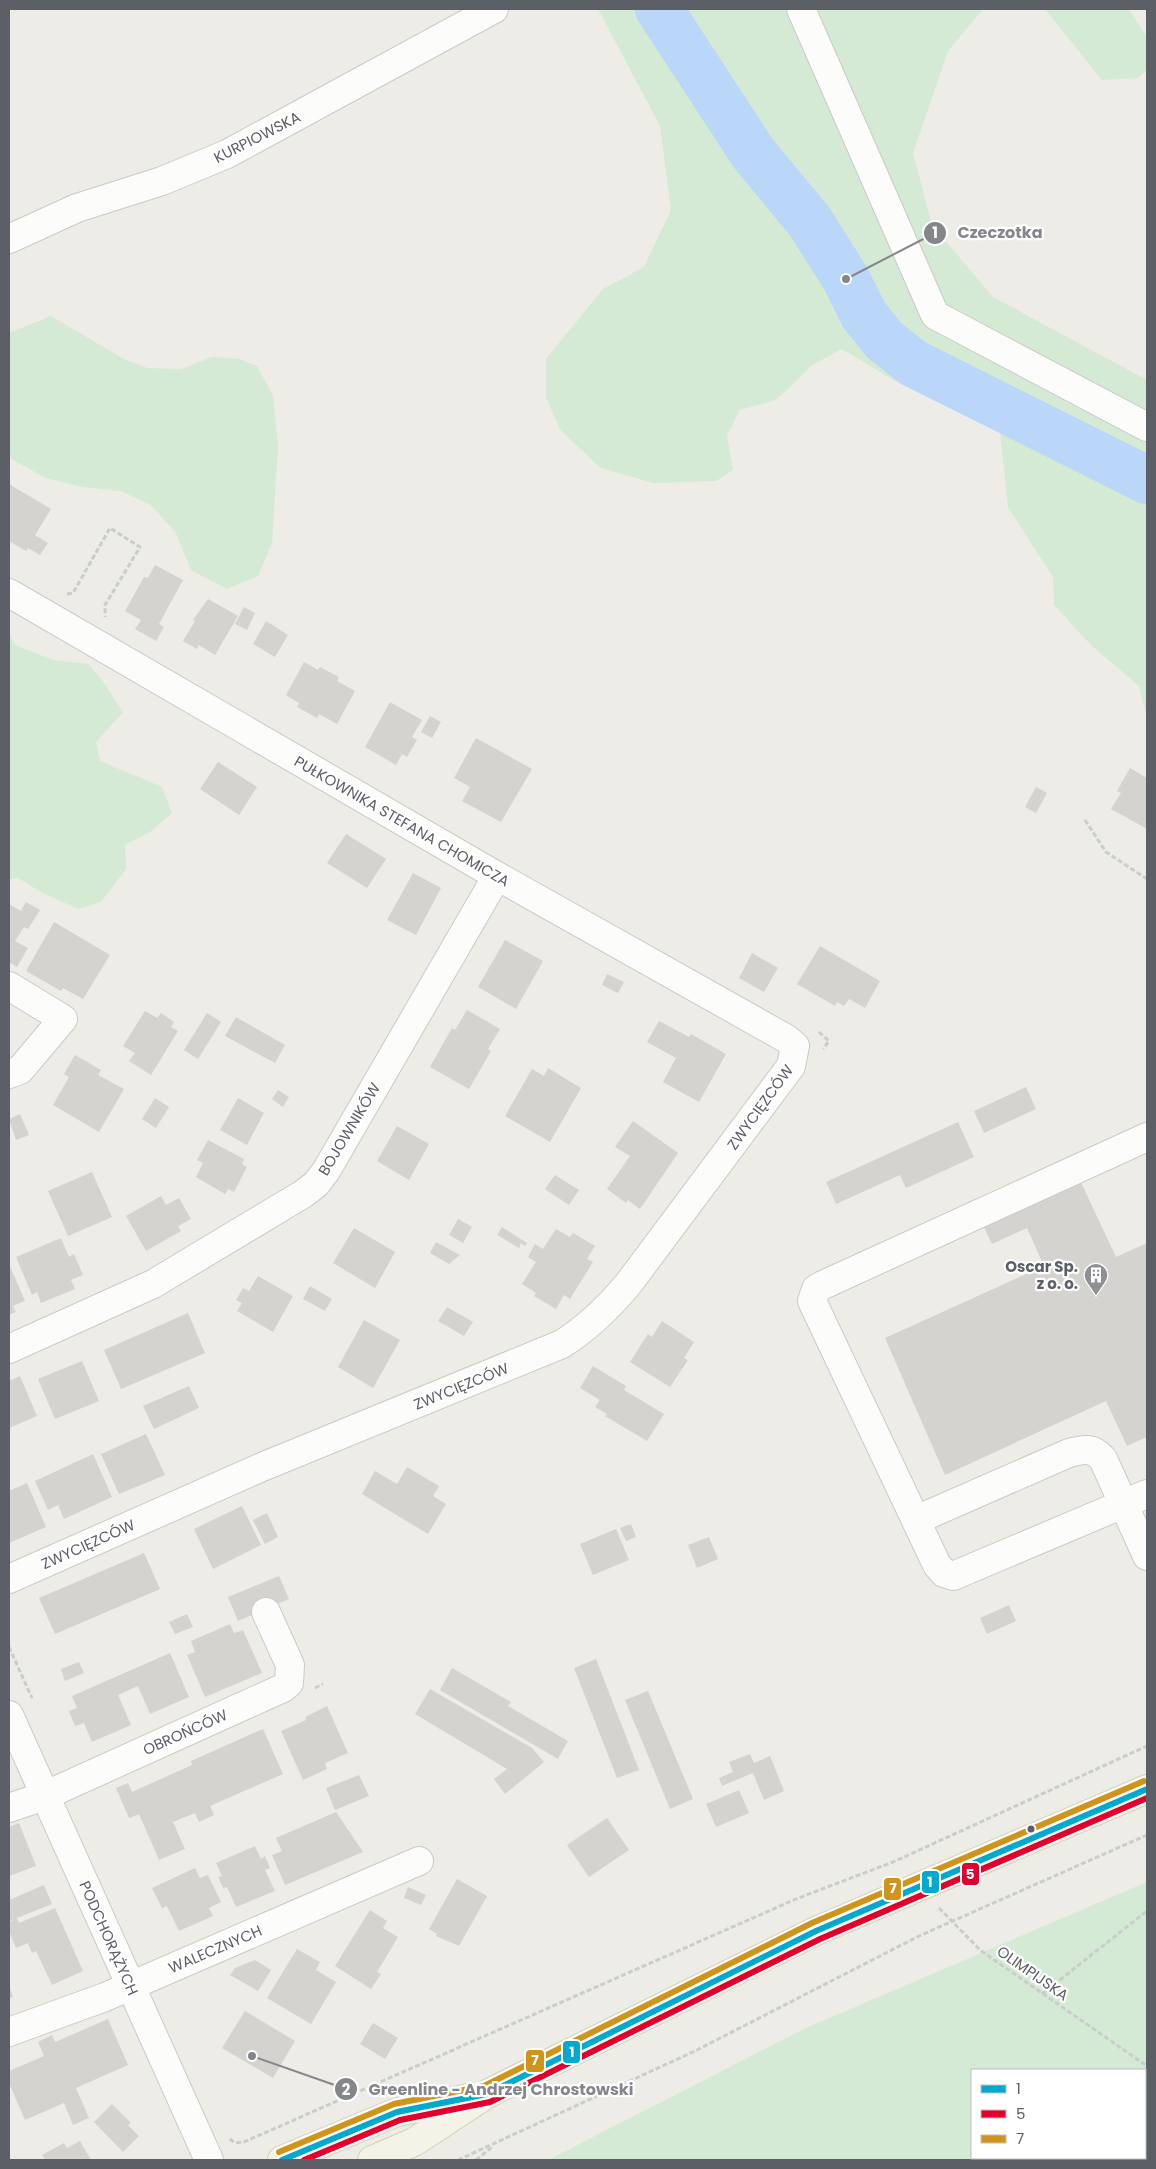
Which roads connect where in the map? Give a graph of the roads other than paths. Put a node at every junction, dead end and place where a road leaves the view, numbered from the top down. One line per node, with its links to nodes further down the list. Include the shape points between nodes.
1 (494, 9): 3 (street, KURPIOWSKA, via 227,154 162,181 77,208)
2 (802, 9): 4 (street, via 935,315)
3 (9, 239)
4 (1147, 427)
5 (9, 594): 6 (street, PUŁKOWNIKA STEFANA CHOMICZA)
6 (497, 876): 8 (street, PUŁKOWNIKA STEFANA CHOMICZA, via 787,1039); 11 (street, BOJOWNIKÓW, via 316,1184 267,1217 153,1284)
7 (9, 986): 9 (street, via 63,1018 20,1070)
8 (809, 1044): 15 (street, ZWYCIĘZCÓW, via 629,1283 605,1311 575,1336 554,1348 262,1467)
9 (9, 1074)
10 (1145, 1145): 13 (street, via 823,1284 813,1294 812,1301)
11 (9, 1349)
12 (1135, 1499): 13 (street, via 1097,1452 1079,1450); 13 (street, via 953,1576 944,1573 938,1565); 14 (street)
13 (916, 1520)
14 (1147, 1556)
15 (9, 1578)
16 (266, 1612): 19 (street, OBROŃCÓW, via 290,1665 289,1683 283,1688)
17 (9, 1715): 19 (street, PODCHORĄŻYCH)
18 (1147, 1789): 24 (main road, via 816,1931)
19 (44, 1796): 20 (street, OBROŃCÓW); 22 (street, PODCHORĄŻYCH)
20 (9, 1808)
21 (419, 1861): 22 (street, WALECZNYCH)
22 (130, 1986): 23 (street, WALECZNYCH); 25 (street, PODCHORĄŻYCH)
23 (9, 2032)
24 (487, 2094): 26 (main road, via 396,2112); 27 (main road, via 414,2142)
25 (209, 2160)
26 (282, 2160)
27 (372, 2160)

